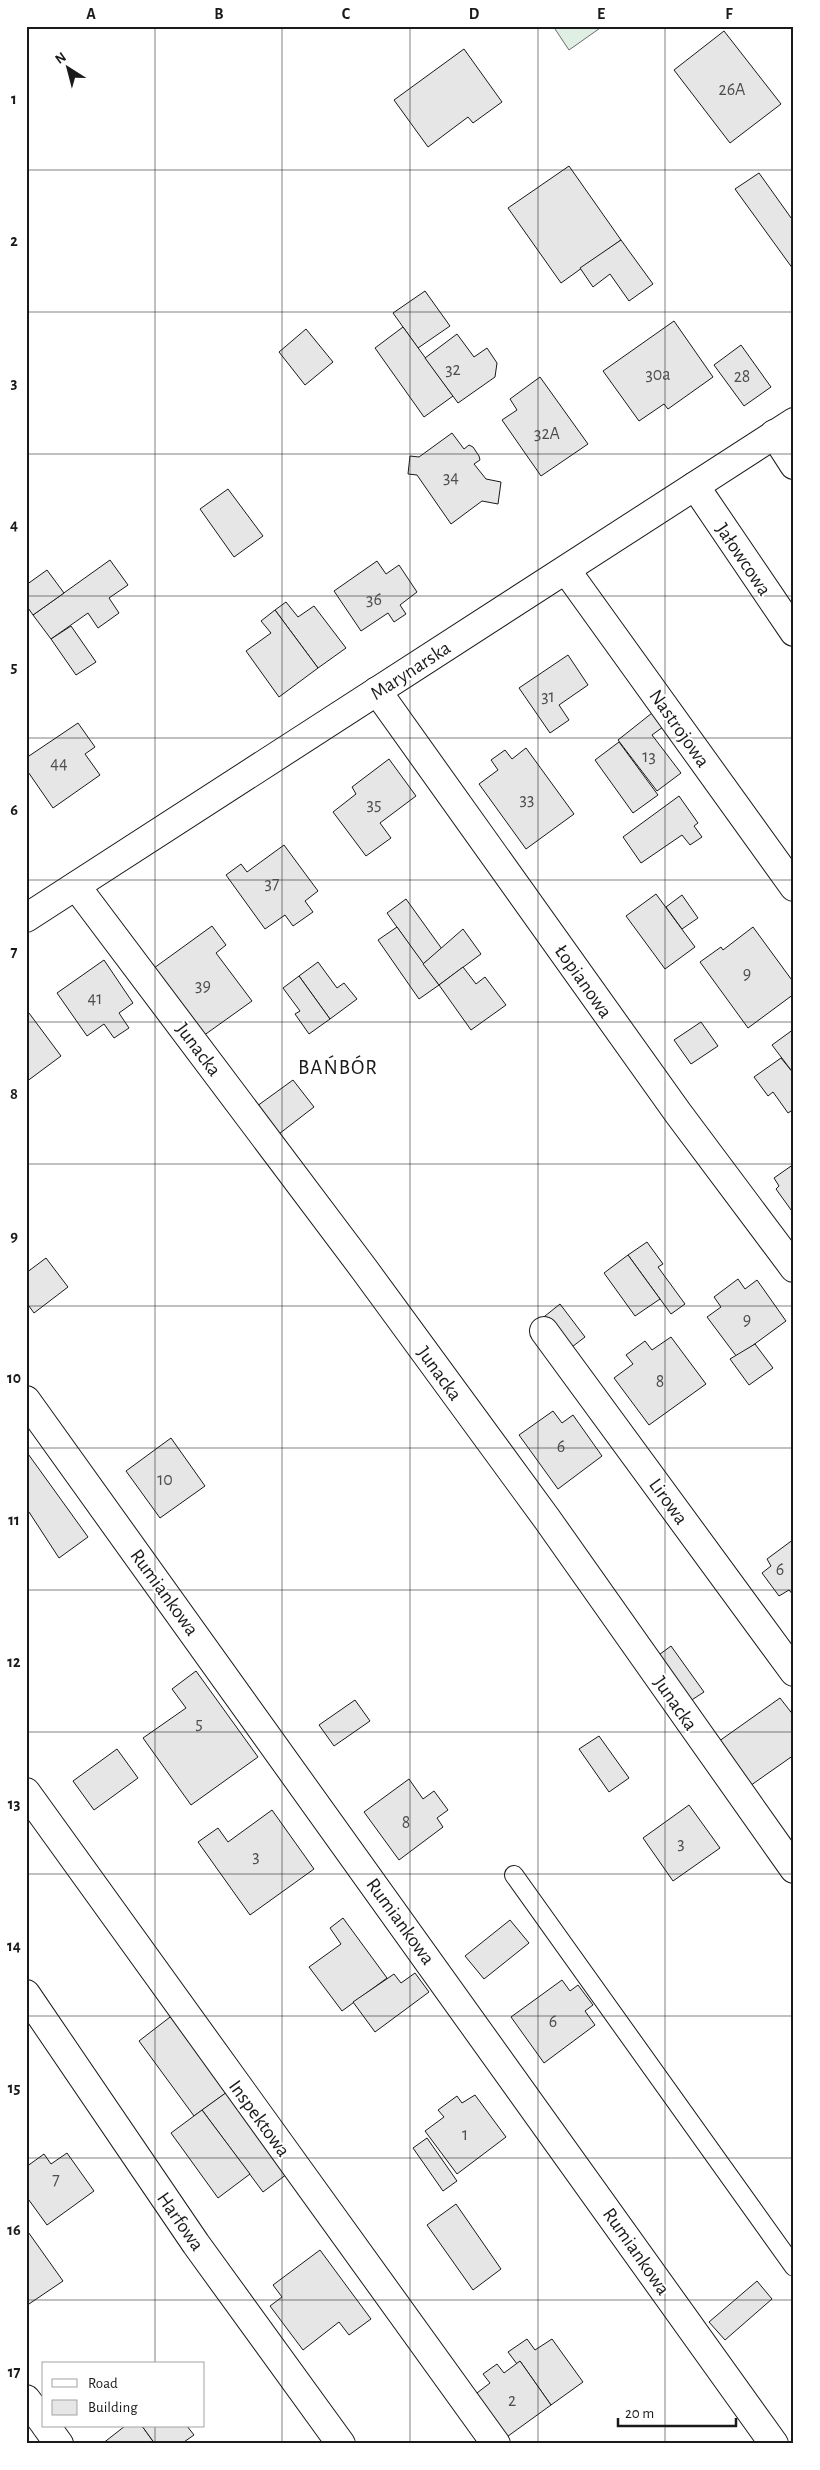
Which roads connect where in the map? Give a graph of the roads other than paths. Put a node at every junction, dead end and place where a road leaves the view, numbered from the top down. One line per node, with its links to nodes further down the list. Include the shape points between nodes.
1 (784, 428): 2 (street); 3 (street, Marynarska)
2 (794, 465)
3 (695, 486): 4 (street, Marynarska); 5 (street, Jałowcowa)
4 (566, 570): 6 (street, Marynarska); 8 (street, Nastrojowa)
5 (794, 632)
6 (377, 691): 7 (street, Marynarska); 10 (street, Łopianowa, via 673,1105)
7 (76, 886): 9 (street, Marynarska); 15 (street, Junacka, via 536,1504)
8 (794, 887)
9 (26, 918)
10 (794, 1268)
11 (544, 1331): 13 (street, Lirowa)
12 (26, 1400): 25 (street, Rumiankowa)
13 (794, 1672)
14 (26, 1792): 24 (street, Inspektowa)
15 (794, 1869)
16 (514, 1876): 18 (lane)
17 (26, 1994): 23 (street, Harfowa, via 196,2244)
18 (794, 2268)
19 (26, 2398): 20 (street)
20 (42, 2420)
21 (47, 2428): 22 (street)
22 (59, 2444)
23 (340, 2444)
24 (496, 2444)
25 (774, 2444)

